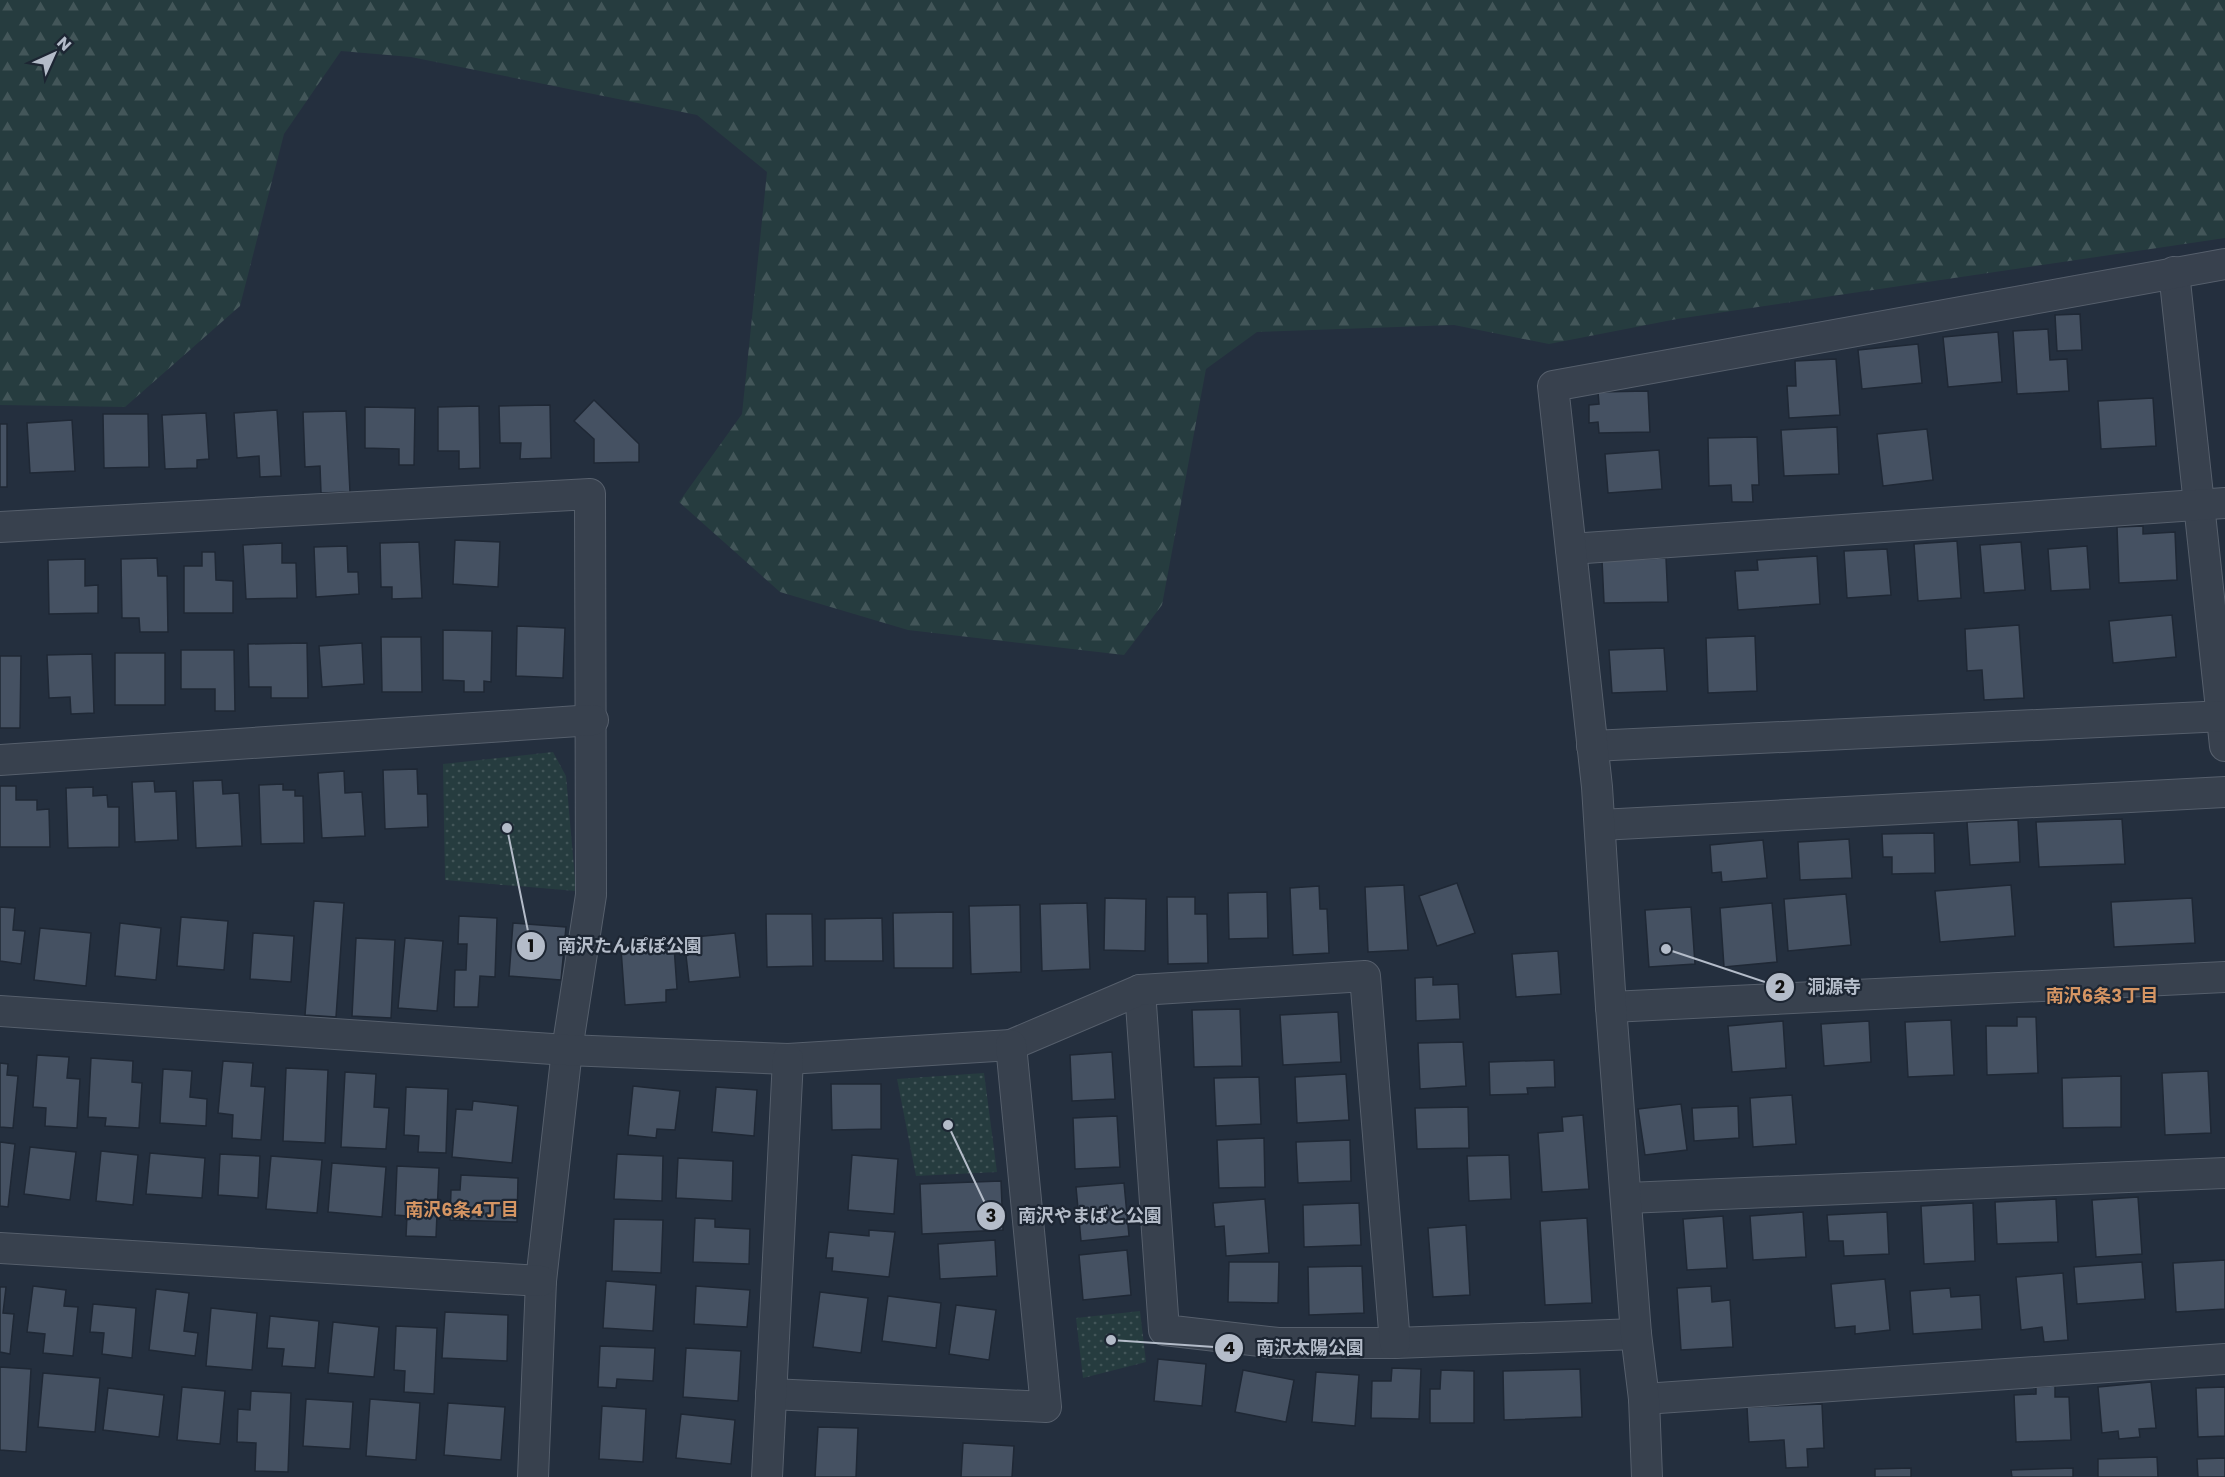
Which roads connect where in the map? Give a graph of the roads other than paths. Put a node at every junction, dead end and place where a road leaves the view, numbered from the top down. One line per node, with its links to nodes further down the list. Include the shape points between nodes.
1 (2225, 264): 2 (street)
2 (2174, 272): 3 (street); 5 (street, via 1553,386)
3 (2212, 504): 5 (street); 6 (street)
4 (0, 527): 7 (street, via 590,494)
5 (1571, 549): 8 (street)
6 (2224, 716): 8 (street); 9 (street)
7 (593, 720): 10 (street); 18 (street, via 591,895)
8 (1592, 746): 12 (street)
9 (2225, 746)
10 (0, 760)
11 (2225, 792): 12 (street)
12 (1600, 825): 15 (street)
13 (2225, 977): 15 (street)
14 (1140, 990): 17 (street); 25 (street, via 1164,1330 1278,1343); 25 (street, via 1365,976)
15 (1611, 1007): 21 (street)
16 (0, 1011): 18 (street)
17 (1011, 1045): 19 (street); 27 (street, via 1046,1407)
18 (567, 1050): 19 (street); 23 (street)
19 (788, 1059): 27 (street)
20 (2225, 1173): 21 (street)
21 (1628, 1198): 24 (street)
22 (0, 1248): 23 (street)
23 (541, 1281): 29 (street)
24 (1636, 1334): 25 (street); 28 (street)
25 (1395, 1343)
26 (2225, 1359): 28 (street)
27 (771, 1394): 30 (street)
28 (1644, 1399): 31 (street)
29 (533, 1477)
30 (767, 1477)
31 (1647, 1477)

